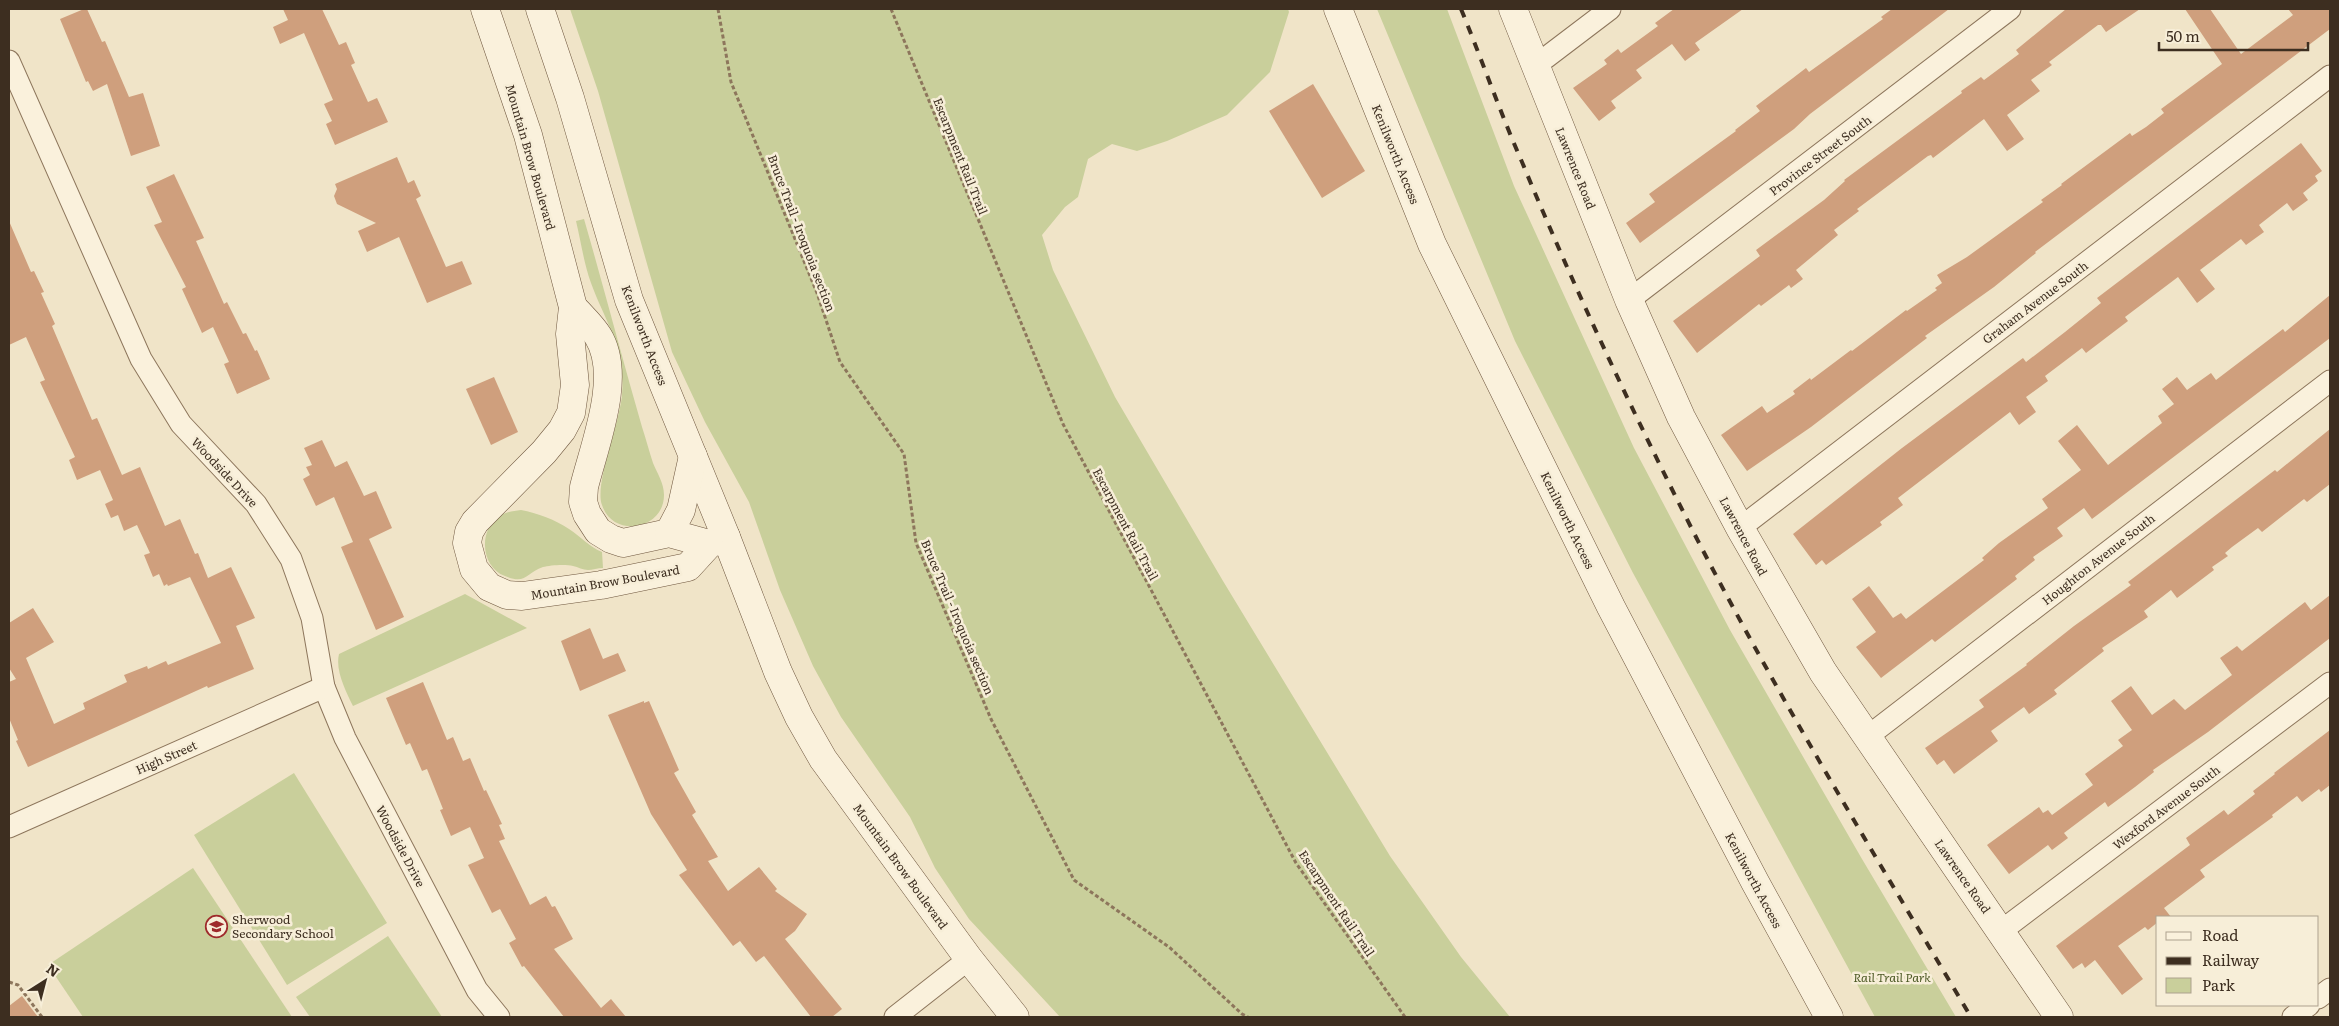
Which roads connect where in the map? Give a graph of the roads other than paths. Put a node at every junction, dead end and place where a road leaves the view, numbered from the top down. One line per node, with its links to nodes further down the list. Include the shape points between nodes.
1 (485, 9): 11 (main road, Mountain Brow Boulevard, via 528,135)
2 (540, 9): 13 (main road, Kenilworth Access, via 570,98 629,300)
3 (1338, 9): 30 (main road, Kenilworth Access, via 1432,244 1611,607 1755,882)
4 (1513, 9): 8 (main road, Lawrence Road)
5 (1610, 9): 8 (street)
6 (2010, 9): 10 (street, Province Street South)
7 (9, 61): 19 (street, Woodside Drive, via 141,359 181,424 256,504 291,559 312,618)
8 (1535, 66): 10 (main road, Lawrence Road)
9 (2330, 76): 14 (street, Graham Avenue South)
10 (1629, 300): 14 (main road, Lawrence Road, via 1681,417)
11 (573, 307): 15 (main road, Mountain Brow Boulevard, via 599,337 608,377 606,404 584,487 583,502 587,514 598,531 623,543); 16 (main road, Mountain Brow Boulevard, via 570,334 576,385 571,414 544,452 475,522 467,543 474,569 490,587 507,595 522,596 600,585 688,567)
12 (2330, 381): 20 (street, Houghton Avenue South)
13 (693, 456): 15 (main road, via 681,510); 16 (main road, Kenilworth Access)
14 (1740, 528): 20 (main road, Lawrence Road, via 1818,663)
15 (669, 533): 16 (main road, Mountain Brow Boulevard)
16 (717, 540): 17 (main road, Kenilworth Access)
17 (760, 626): 23 (main road, Mountain Brow Boulevard, via 799,717 822,759)
18 (2330, 684): 22 (street, Wexford Avenue South)
19 (324, 687): 21 (street, High Street); 27 (street, Woodside Drive, via 344,738 477,990)
20 (1867, 737): 22 (main road, Lawrence Road)
21 (9, 827)
22 (2001, 931): 31 (main road, Lawrence Road)
23 (969, 959): 28 (street); 29 (main road, Mountain Brow Boulevard)
24 (2330, 989): 25 (street)
25 (2319, 997)
26 (2308, 1006): 32 (street)
27 (498, 1017)
28 (894, 1017)
29 (1015, 1017)
30 (1830, 1017)
31 (2059, 1017)
32 (2292, 1017)

